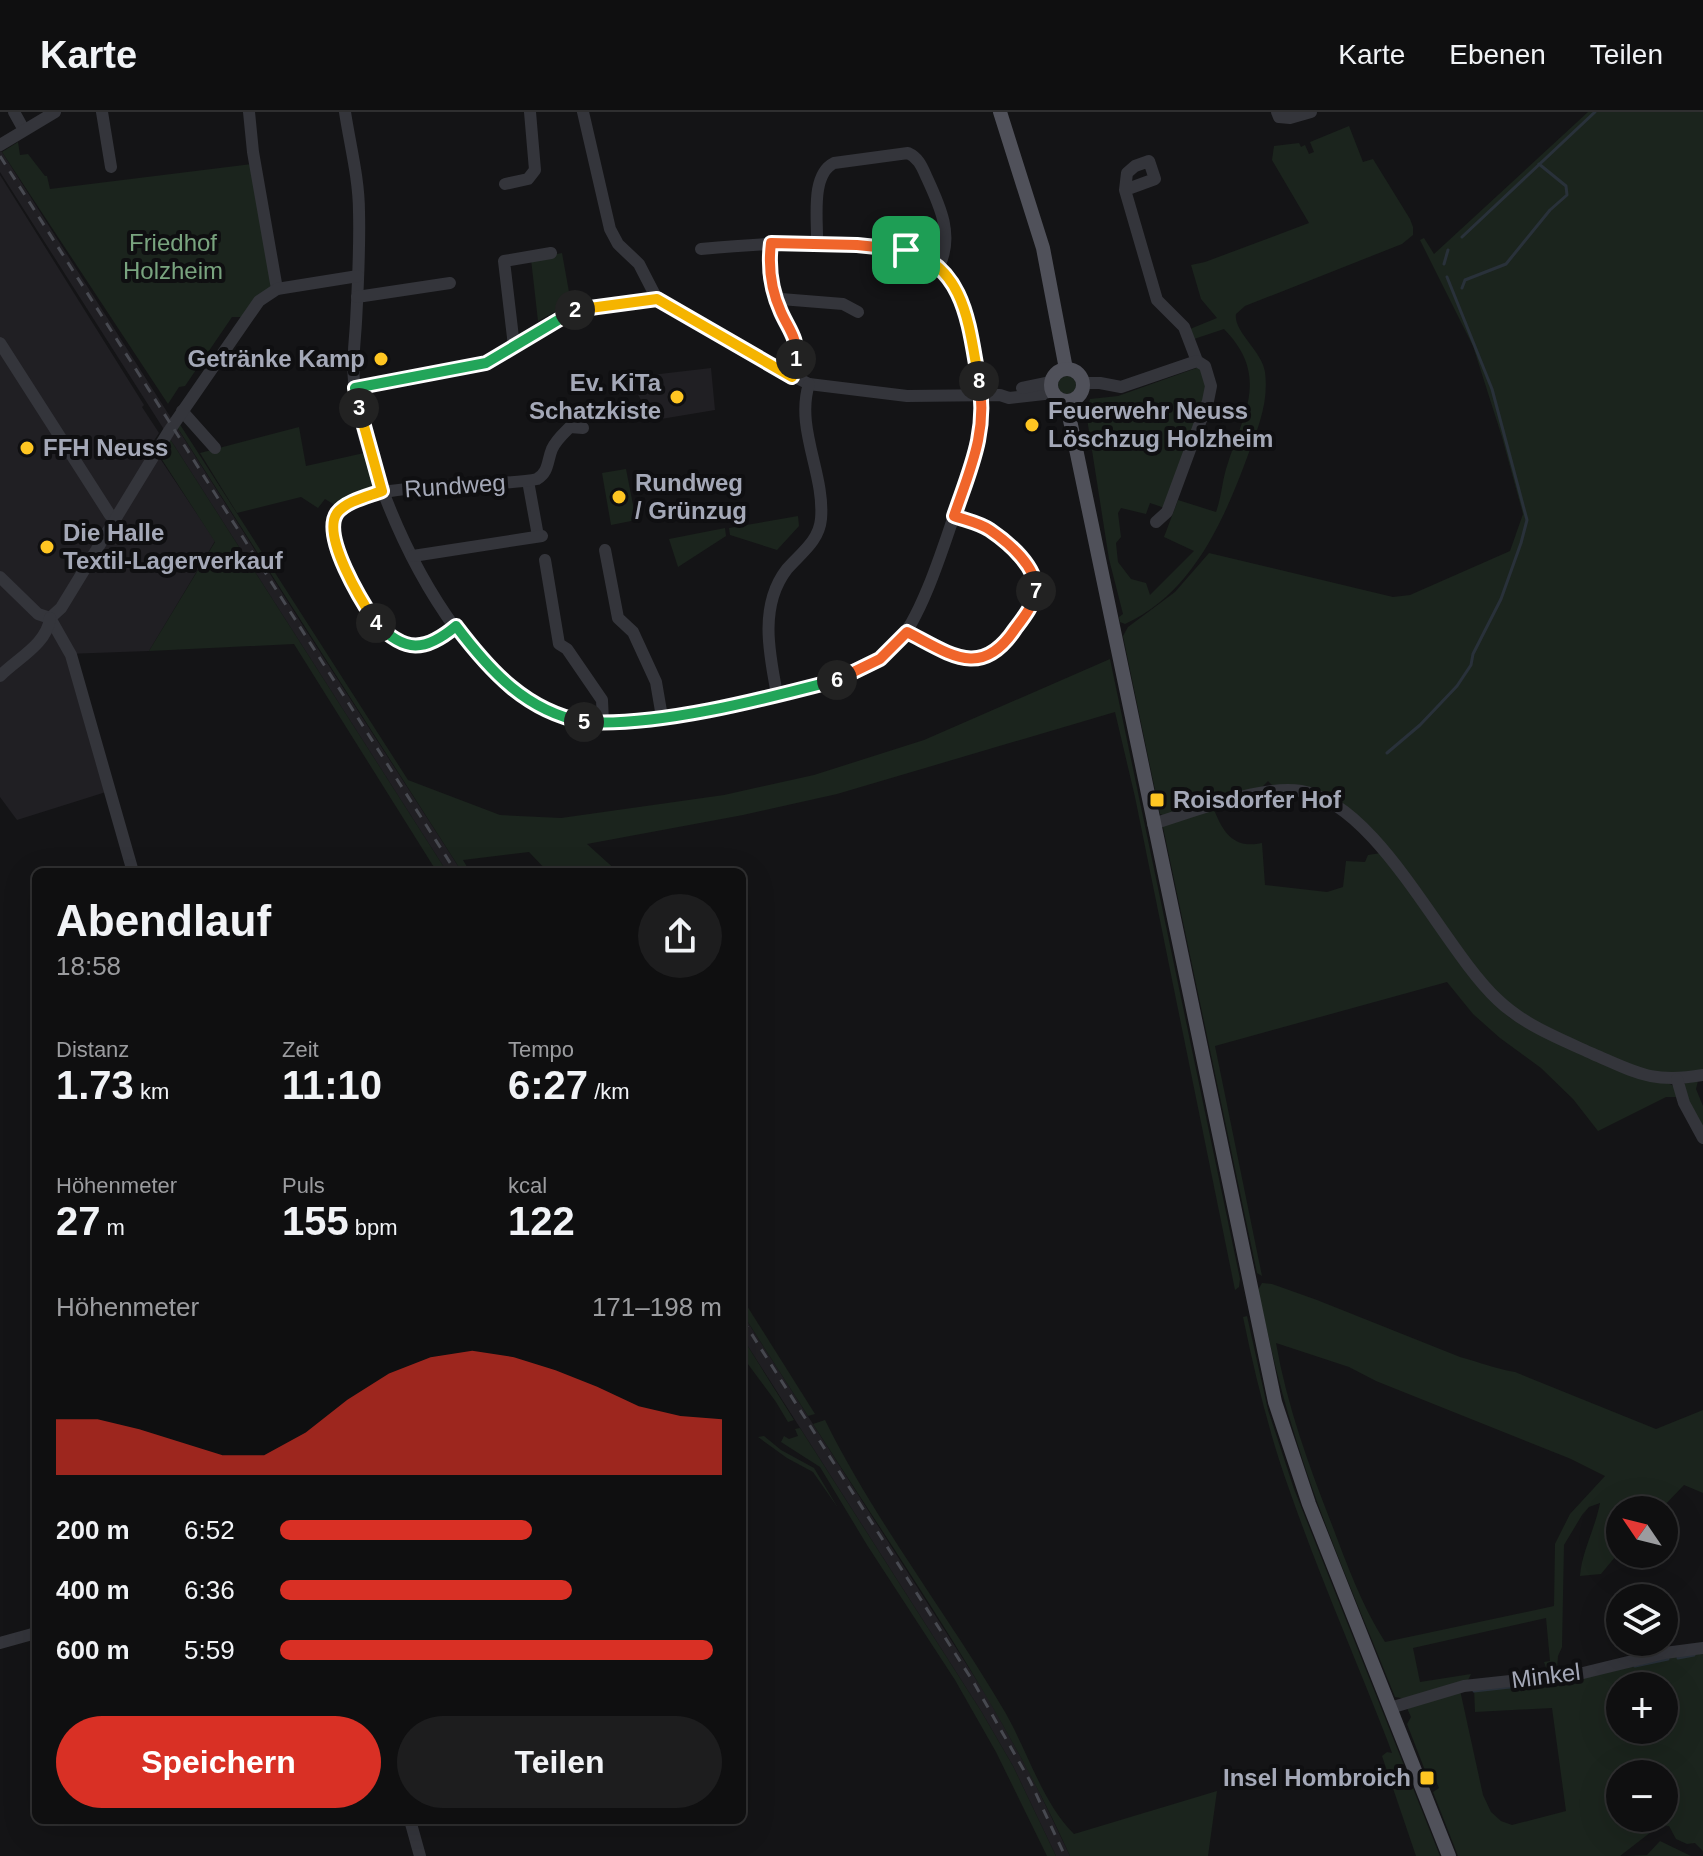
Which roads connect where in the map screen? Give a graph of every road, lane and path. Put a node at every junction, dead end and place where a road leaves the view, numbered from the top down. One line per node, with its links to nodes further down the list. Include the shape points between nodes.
1 (14, 112): 11 (street)
2 (55, 112): 11 (street)
3 (102, 112): 13 (street)
4 (249, 112): 23 (street)
5 (345, 112): 21 (street, via 359,198)
6 (530, 112): 14 (street, via 535,170 528,179)
7 (583, 112): 25 (street, via 610,229 639,264)
8 (1000, 112): 31 (main road, via 1043,248)
9 (1277, 112): 10 (street, via 1286,118)
10 (1311, 112)
11 (24, 130): 12 (street)
12 (0, 145)
13 (111, 167)
14 (505, 184)
15 (1125, 190): 30 (street, via 1155,296 1187,331)
16 (771, 243): 17 (street); 18 (street); 26 (street, via 769,269)
17 (817, 244): 20 (street, via 889,247); 20 (street, via 819,186 826,167 908,153 918,159 942,211 945,245)
18 (701, 249)
19 (551, 253): 29 (street, via 504,261)
20 (939, 266): 37 (street, via 963,306)
21 (358, 276): 23 (street); 24 (street)
22 (450, 283): 24 (street)
23 (277, 289): 38 (street, via 252,308)
24 (357, 297): 35 (street)
25 (657, 299): 29 (street, via 579,309); 32 (street)
26 (776, 301): 27 (street, via 843,304); 32 (street, via 796,341)
27 (858, 312)
28 (0, 343): 44 (street)
29 (514, 346): 35 (street, via 479,365)
30 (1197, 361): 33 (street, via 1121,387); 45 (street, via 1205,366 1210,393 1167,512)
31 (1066, 369): 33 (main road, via 1078,372); 36 (main road, via 1056,373)
32 (792, 377): 34 (street)
33 (1083, 383): 36 (main road, via 1081,392)
34 (809, 384): 37 (street, via 895,395); 54 (street, via 804,410 822,516 815,538 773,595 768,644)
35 (355, 388): 42 (street)
36 (1061, 394): 37 (street); 57 (main road)
37 (981, 396): 43 (street, via 979,444)
38 (182, 411): 40 (street); 44 (street)
39 (583, 428): 41 (street, Rundweg, via 570,427 553,447 543,475)
40 (215, 448)
41 (528, 481): 42 (street, Rundweg); 47 (street, Rundweg, via 540,536)
42 (382, 491): 47 (street); 51 (street, Rundweg, via 342,508 334,521 338,550 361,598 375,623 406,645 432,644)
43 (954, 516): 52 (street); 52 (street, via 992,532 1030,567 1036,581 1034,599 1007,641 983,658 959,658)
44 (115, 518): 50 (street)
45 (1156, 522)
46 (605, 550): 55 (street, via 618,618 633,632 656,682)
47 (413, 556): 51 (street)
48 (545, 560): 56 (street, via 559,644 602,700)
49 (0, 577): 50 (street, via 38,614)
50 (50, 618): 53 (street, via 44,637); 58 (street, via 71,655)
51 (456, 626): 56 (street, via 490,669 522,697 571,719)
52 (907, 632): 54 (street, via 880,659 856,673)
53 (0, 676)
54 (777, 694): 55 (street)
55 (662, 717): 56 (street)
56 (603, 722)
57 (1153, 824): 60 (street, via 1267,792 1297,790 1324,798 1368,834 1505,1007 1545,1032 1640,1074); 65 (main road, via 1275,1402 1309,1504)
58 (132, 868)
59 (1703, 1075): 60 (street)
60 (1677, 1079): 61 (street)
61 (1703, 1138)
62 (32, 1634): 63 (street)
63 (0, 1643)
64 (1703, 1648): 65 (street, Minkel, via 1583,1673 1464,1686)
65 (1390, 1708): 68 (main road)
66 (411, 1824): 67 (street)
67 (420, 1856)
68 (1449, 1856)

